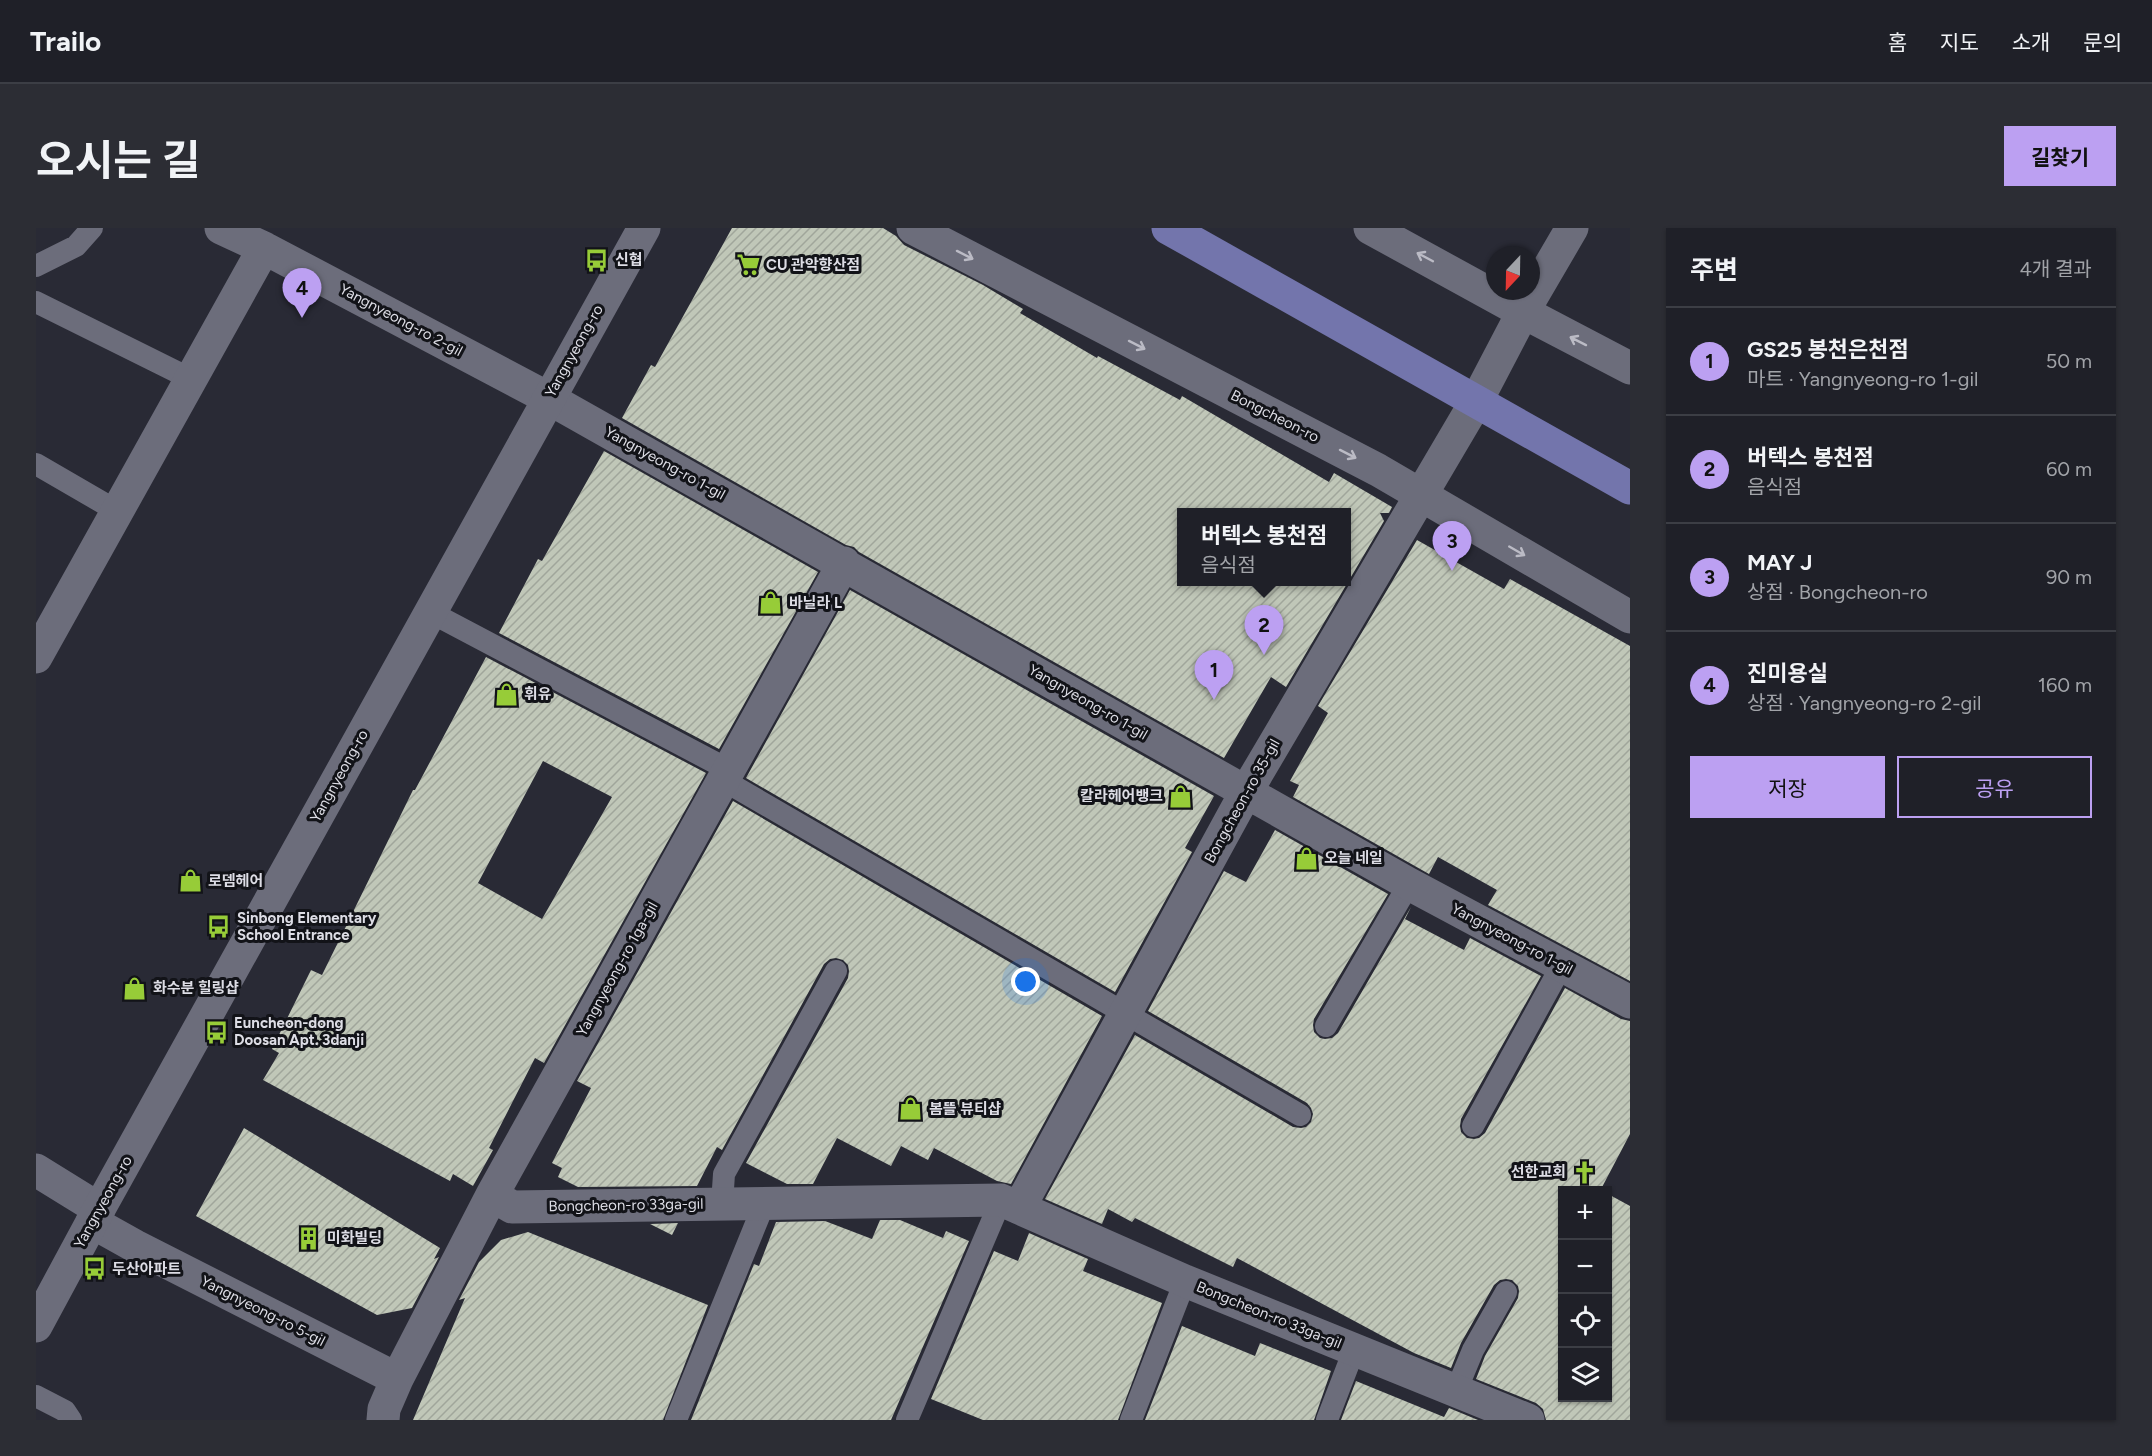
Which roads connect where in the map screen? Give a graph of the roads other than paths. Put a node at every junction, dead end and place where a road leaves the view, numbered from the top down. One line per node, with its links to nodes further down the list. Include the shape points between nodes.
1 (92, 228): 9 (lane, via 76,246)
2 (221, 228): 8 (street, Yangnyeong-ro 2-gil)
3 (644, 228): 14 (street, Yangnyeong-ro)
4 (913, 228): 18 (street, Bongcheon-ro, one-way to 18)
5 (1168, 228): 15 (main road)
6 (1370, 228): 11 (street, one-way to 6)
7 (1572, 228): 11 (street, Bongcheon-ro 35-gil)
8 (264, 248): 13 (street); 14 (street, Yangnyeong-ro 2-gil)
9 (36, 266)
10 (36, 302): 13 (lane)
11 (1523, 312): 12 (street, one-way to 11); 15 (street, Bongcheon-ro 35-gil)
12 (1630, 368)
13 (191, 379): 19 (street)
14 (548, 398): 20 (street, Yangnyeong-ro 1-gil); 21 (street, Yangnyeong-ro)
15 (1477, 400): 17 (main road); 18 (street, Bongcheon-ro 35-gil)
16 (36, 464): 19 (lane)
17 (1630, 488)
18 (1419, 495): 22 (street, Bongcheon-ro, one-way to 22); 25 (street, Bongcheon-ro 35-gil)
19 (117, 511): 23 (street)
20 (844, 563): 24 (street, Yangnyeong-ro 1ga-gil); 25 (street, Yangnyeong-ro 1-gil)
21 (430, 612): 24 (lane); 39 (street, Yangnyeong-ro)
22 (1630, 617)
23 (36, 657)
24 (726, 775): 30 (lane); 35 (street, Yangnyeong-ro 1ga-gil)
25 (1246, 792): 26 (street, Yangnyeong-ro 1-gil); 30 (street, Bongcheon-ro 35-gil)
26 (1409, 884): 27 (street, Yangnyeong-ro 1-gil); 31 (lane)
27 (1562, 965): 29 (street, Yangnyeong-ro 1-gil); 33 (lane)
28 (836, 971): 36 (lane, via 724,1174)
29 (1630, 1002)
30 (1125, 1014): 32 (lane); 38 (street, Bongcheon-ro 35-gil)
31 (1326, 1026)
32 (1300, 1115)
33 (1473, 1126)
34 (36, 1170): 39 (street, Yangnyeong-ro 5-gil)
35 (492, 1195): 36 (street, Bongcheon-ro 33ga-gil, via 512,1207); 44 (street, Yangnyeong-ro 1ga-gil)
36 (722, 1204): 37 (street, Bongcheon-ro 33ga-gil)
37 (764, 1204): 38 (street, Bongcheon-ro 33ga-gil); 49 (lane)
38 (1010, 1204): 40 (street, Bongcheon-ro 33ga-gil); 50 (lane)
39 (95, 1215): 42 (street, Yangnyeong-ro); 44 (street, Yangnyeong-ro 5-gil, via 135,1246)
40 (1185, 1281): 43 (street, Bongcheon-ro 33ga-gil); 51 (lane, Bongcheon-ro 33ga-gil)
41 (1506, 1292): 45 (lane, via 1473,1350)
42 (36, 1326)
43 (1354, 1350): 45 (street, Bongcheon-ro 33ga-gil); 52 (lane, Bongcheon-ro 33ga-gil)
44 (397, 1379): 48 (street)
45 (1456, 1391): 53 (street, Bongcheon-ro 33ga-gil)
46 (36, 1396): 47 (lane, via 65,1411)
47 (71, 1420)
48 (383, 1420)
49 (676, 1420)
50 (907, 1420)
51 (1131, 1420)
52 (1327, 1420)
53 (1526, 1420)

